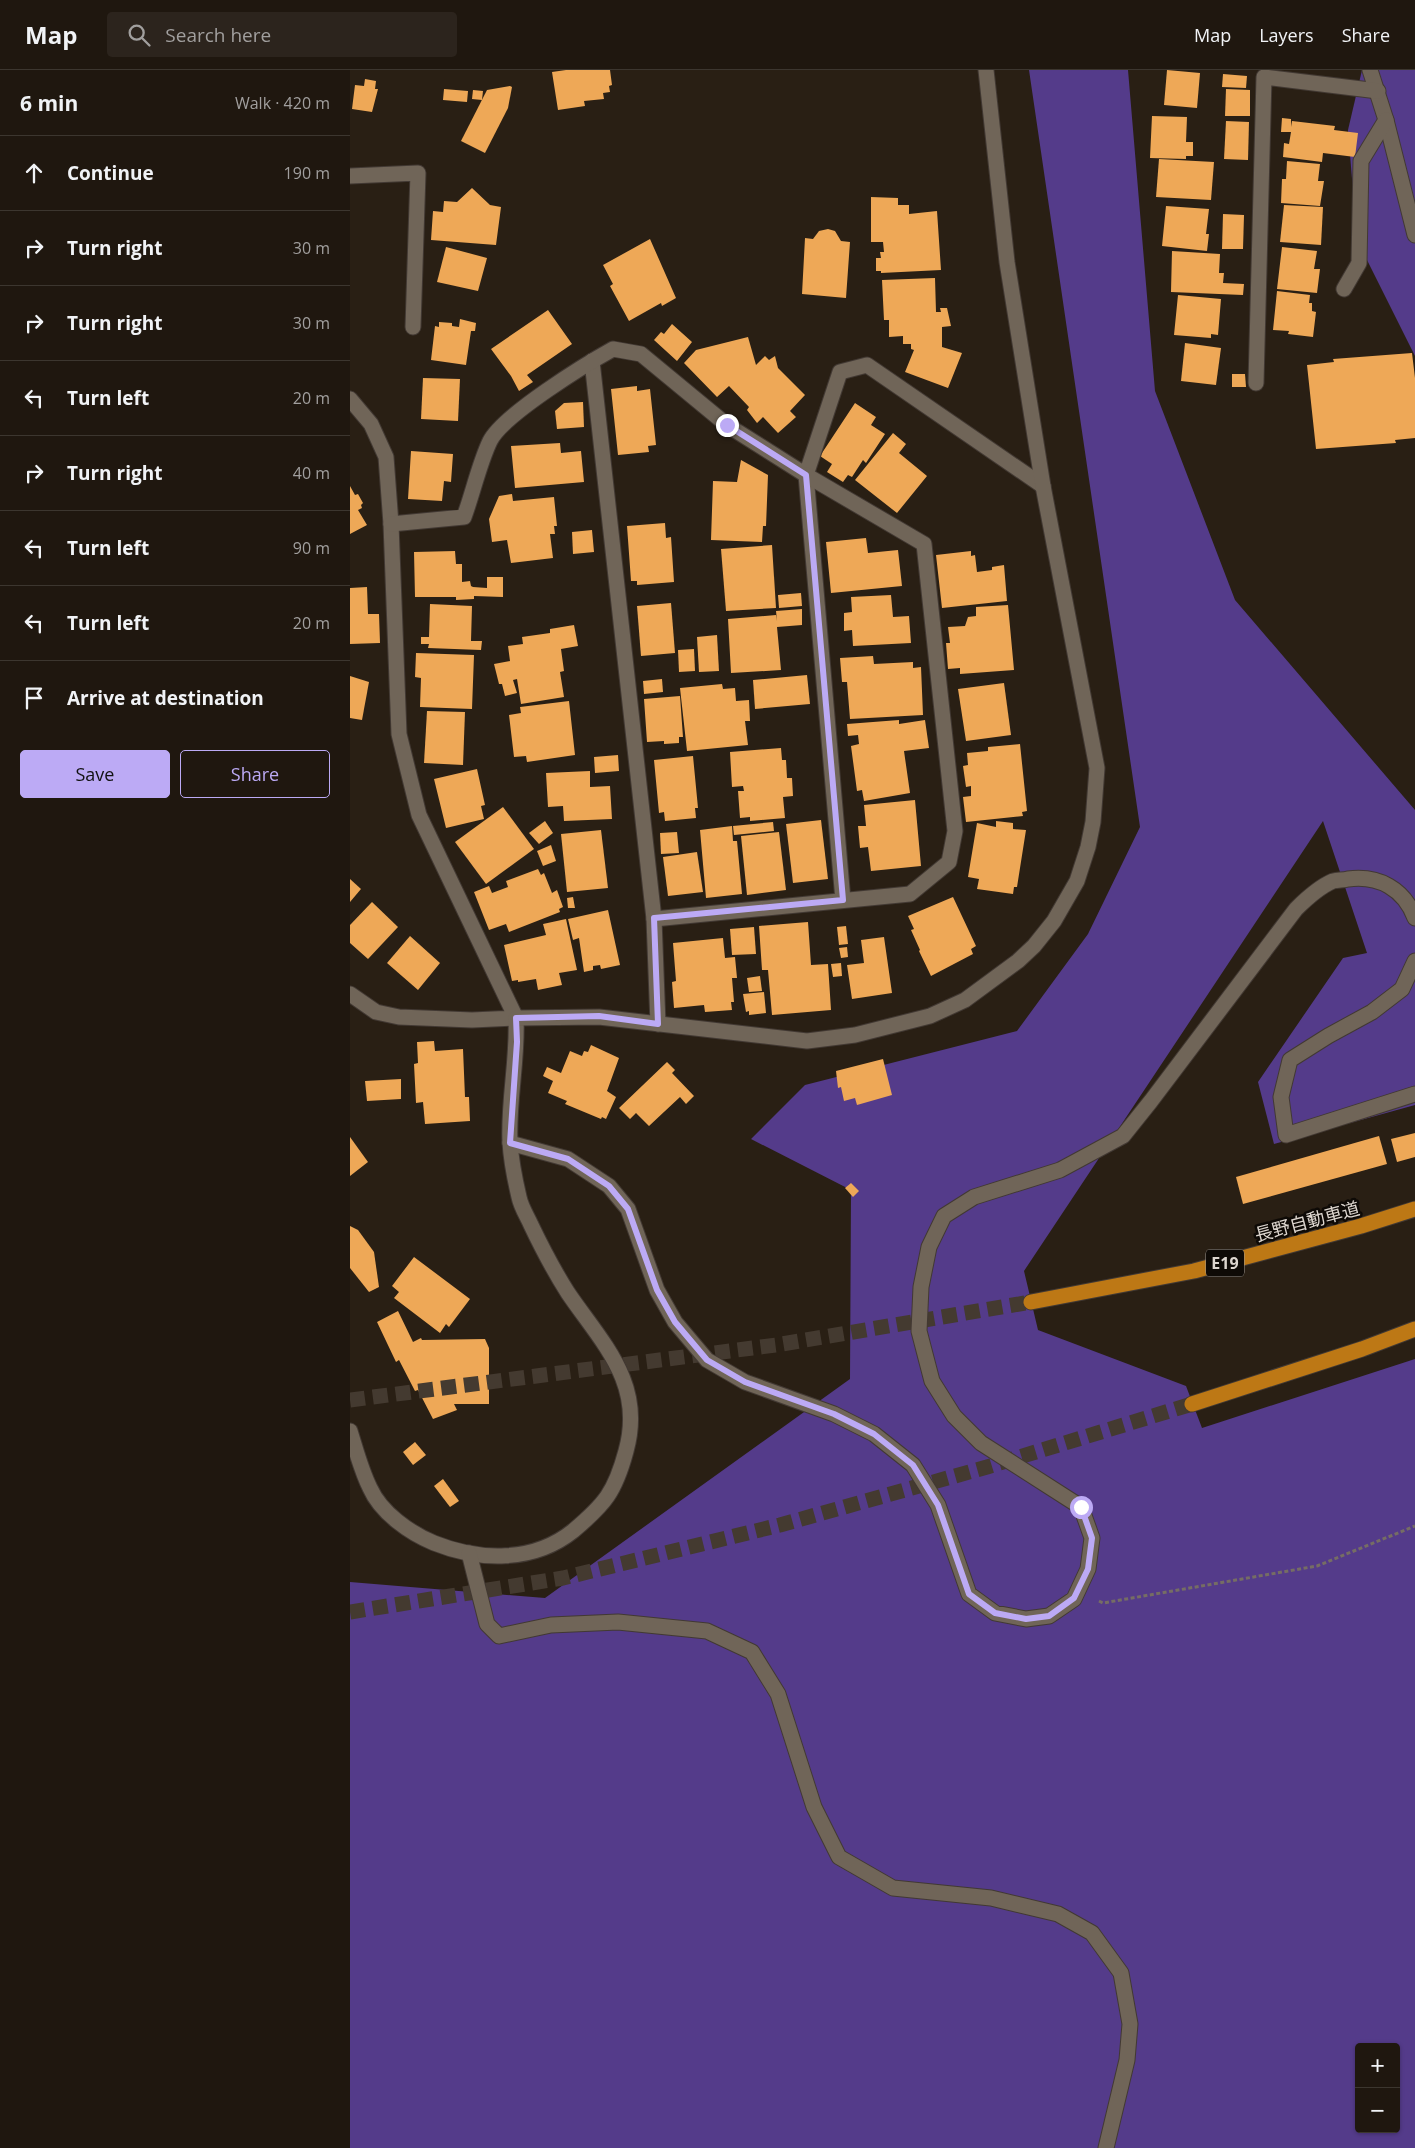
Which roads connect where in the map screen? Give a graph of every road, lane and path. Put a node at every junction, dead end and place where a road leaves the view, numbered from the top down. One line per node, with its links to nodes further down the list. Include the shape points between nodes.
1 (986, 70): 13 (street, via 1007,262)
2 (1370, 70): 3 (street)
3 (1378, 91): 4 (street); 10 (street, via 1264,77)
4 (1386, 120): 6 (street); 7 (street, via 1361,161 1359,263)
5 (350, 176): 8 (street, via 418,173)
6 (1415, 235)
7 (1344, 289)
8 (413, 327)
9 (592, 361): 12 (street, via 613,349 641,354 727,425); 14 (street, via 505,421 491,440 464,517); 16 (street)
10 (1256, 383)
11 (350, 399): 14 (street, via 371,424 386,457)
12 (806, 475): 13 (street, via 840,372 867,365); 15 (street); 15 (street, via 924,544 956,831 949,862 910,894)
13 (1043, 486): 21 (street, via 1097,768 1093,822 1082,869 1054,921 1034,946 1001,975 965,1000 930,1016 855,1035 807,1041)
14 (391, 524): 20 (street, via 399,734 419,815)
15 (843, 900): 16 (street)
16 (654, 918): 21 (street)
17 (1415, 918): 31 (street, via 1397,890 1374,879 1334,881 1314,892 1296,909 1123,1136 1060,1170 974,1196 944,1216 929,1247 921,1287 919,1331 932,1381 954,1416 981,1443 1081,1507 1092,1538 1088,1569)
18 (1415, 961): 22 (street, via 1402,989 1372,1012 1290,1060 1281,1097 1286,1134)
19 (350, 994): 20 (street, via 376,1012 399,1017)
20 (516, 1018): 21 (street, via 599,1016); 23 (street)
21 (658, 1024)
22 (1415, 1094)
23 (510, 1143): 30 (street, via 520,1199 543,1250 605,1343 623,1377 630,1408 629,1442 614,1489 603,1505 570,1533 547,1546 522,1554 496,1557); 31 (street, via 568,1159 609,1186 628,1209 657,1290 675,1322 707,1360 745,1382 834,1414 874,1434 913,1465 938,1505 969,1594 995,1613 1026,1619 1049,1616)
24 (1415, 1210): 25 (highway, 長野自動車道 / E19, via 1194,1271)
25 (1031, 1302)
26 (1415, 1329): 27 (highway)
27 (1192, 1404)
28 (350, 1432): 30 (street, via 370,1490 385,1509 422,1538)
29 (1415, 1526): 31 (path, via 1317,1566 1103,1603)
30 (469, 1554): 32 (street, via 487,1624 499,1636 551,1625 618,1622 707,1630 752,1652 778,1694 814,1807 838,1857 893,1888 991,1898 1058,1914 1092,1933 1121,1973 1130,2024 1127,2060)
31 (1077, 1593)
32 (1106, 2148)

